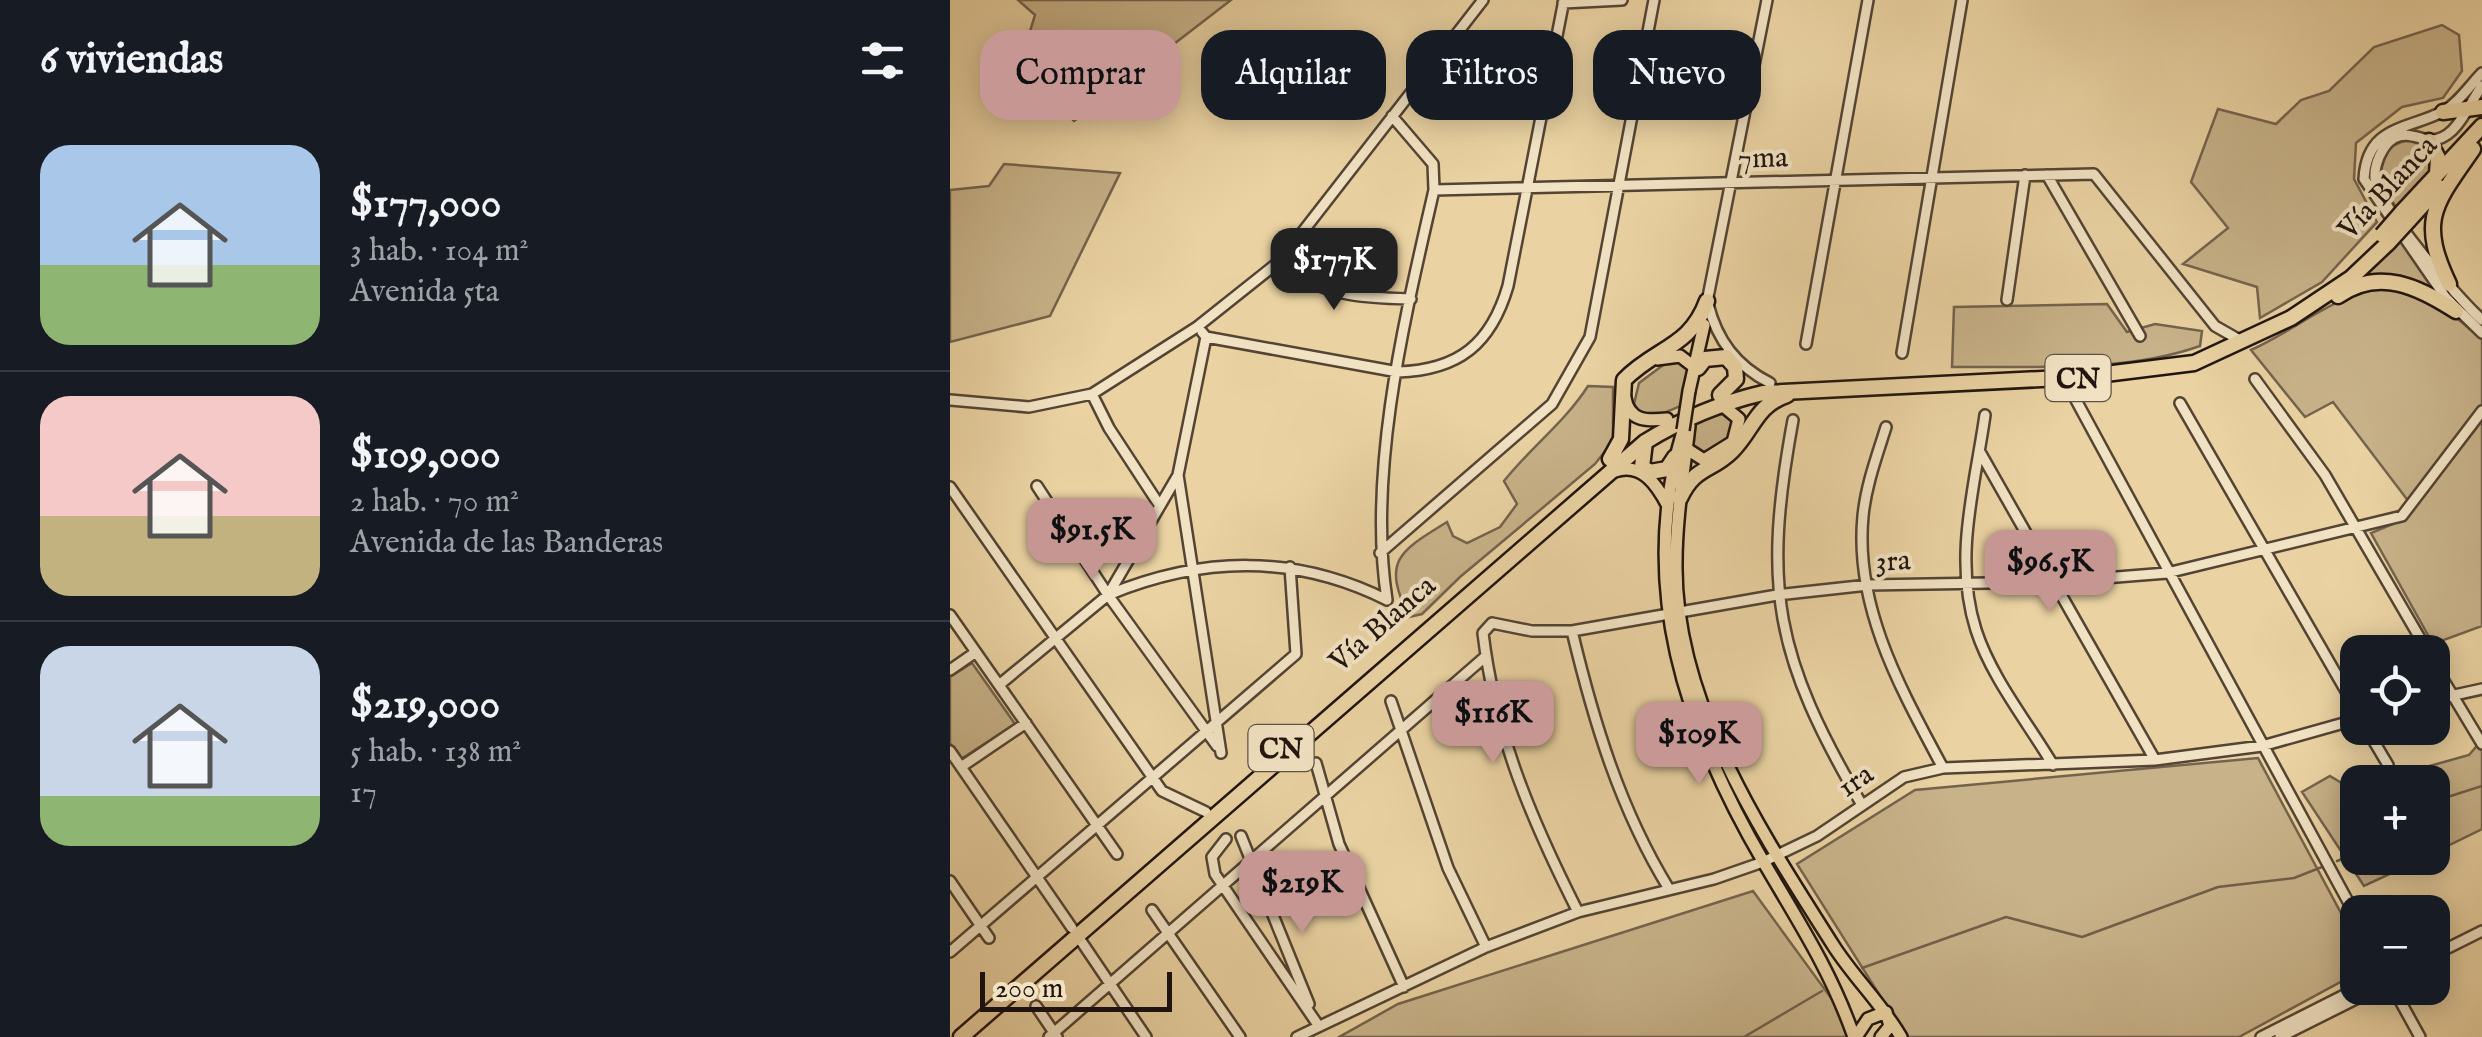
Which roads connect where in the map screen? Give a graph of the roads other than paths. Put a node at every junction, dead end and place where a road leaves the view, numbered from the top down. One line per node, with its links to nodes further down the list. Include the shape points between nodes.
1 (1482, 0): 13 (street)
2 (1622, 0): 7 (street)
3 (1654, 0): 23 (street)
4 (1767, 0): 22 (street)
5 (1868, 0): 21 (street)
6 (1962, 0): 20 (street)
7 (1563, 1): 24 (street)
8 (2482, 73): 12 (street)
9 (2482, 86): 11 (street)
10 (2482, 107): 11 (highway)
11 (2465, 109): 12 (highway); 15 (street, via 2452,132)
12 (2444, 112): 32 (street, via 2384,136 2367,158 2364,179)
13 (1392, 116): 25 (street, via 1433,164); 27 (street)
14 (2482, 126): 17 (highway, Vía Blanca / CN)
15 (2429, 141): 17 (highway); 28 (street, via 2414,135 2392,139 2376,164 2375,181)
16 (2478, 145): 26 (highway, Vía Blanca / CN); 28 (highway, via 2432,216 2434,253)
17 (2438, 174): 26 (highway, Vía Blanca / CN)
18 (2046, 175): 19 (street, 7ma); 37 (street); 40 (street, 7ma, via 2094,174 2215,326)
19 (2025, 176): 20 (street, 7ma); 30 (street)
20 (1930, 178): 21 (street, 7ma); 41 (street)
21 (1835, 180): 22 (street, 7ma); 39 (street)
22 (1733, 183): 23 (street, 7ma); 31 (street)
23 (1620, 186): 24 (street, 7ma); 69 (street, via 1590,337 1574,371 1552,404)
24 (1525, 188): 25 (street, 7ma); 43 (street, via 1499,316 1458,360 1430,372)
25 (1434, 190): 29 (street)
26 (2406, 216): 40 (highway, Vía Blanca / CN, bridge, via 2334,287)
27 (1280, 261): 29 (street, via 1300,279 1333,293); 35 (street)
28 (2448, 284): 33 (street)
29 (1411, 299): 43 (street)
30 (2007, 300)
31 (1707, 302): 34 (street); 46 (street, via 1728,350); 61 (highway, via 1698,326 1624,380 1621,439)
32 (2456, 311): 36 (street); 40 (highway, via 2410,285 2378,282 2345,291 2274,337)
33 (2482, 320)
34 (1704, 325): 42 (main road)
35 (1197, 326): 38 (street); 49 (street)
36 (2482, 333)
37 (2140, 336)
38 (1206, 337): 43 (street); 62 (street)
39 (1806, 344)
40 (2244, 344): 44 (highway, Vía Blanca / CN, via 2166,369)
41 (1902, 353)
42 (1696, 367): 50 (highway, via 1714,356 1736,367 1736,379); 55 (main road, via 1670,354 1628,383 1626,406 1634,416); 60 (main road, bridge)
43 (1398, 372): 69 (street)
44 (2064, 378): 47 (highway, Vía Blanca / CN); 72 (street)
45 (2255, 379): 67 (street, via 2325,474)
46 (1770, 383): 47 (highway, Vía Blanca / CN); 50 (highway, Vía Blanca / CN)
47 (1907, 384): 48 (highway, Vía Blanca / CN)
48 (1807, 389): 50 (highway, Vía Blanca / CN); 65 (highway, via 1763,408 1736,448 1690,478)
49 (1092, 394): 51 (street, via 1028,407); 66 (street)
50 (1721, 399): 55 (highway, Vía Blanca / CN); 58 (highway, Vía Blanca / CN); 60 (main road, via 1739,419 1733,442 1704,460)
51 (950, 400)
52 (2180, 403): 68 (street)
53 (2482, 411): 67 (street, 3ra, via 2402,516)
54 (1985, 414): 59 (street)
55 (1668, 418): 61 (highway, Vía Blanca / CN)
56 (1793, 420): 76 (street, via 1779,500)
57 (1886, 426): 75 (street, via 1863,519)
58 (1644, 442): 60 (highway, via 1642,468 1650,472 1667,469); 61 (highway, Vía Blanca / CN)
59 (1980, 452): 73 (street, via 1968,517); 74 (street)
60 (1681, 453): 65 (main road)
61 (1608, 467): 65 (main road, via 1637,471); 110 (highway, Vía Blanca / CN); 127 (highway, Vía Blanca / CN)
62 (1178, 475): 66 (street); 71 (street)
63 (1037, 486): 77 (street)
64 (950, 487): 82 (street)
65 (1674, 502): 79 (main road)
66 (1160, 506): 77 (street)
67 (2356, 529): 68 (street, 3ra); 81 (street)
68 (2264, 550): 72 (street, 3ra); 86 (street)
69 (1380, 553): 70 (street, via 1387,600 1344,580)
70 (1290, 567): 71 (street, via 1231,563); 92 (street, via 1296,654)
71 (1192, 569): 77 (street); 92 (street)
72 (2167, 573): 74 (street, 3ra); 99 (street)
73 (1968, 582): 74 (street, 3ra); 75 (street, 3ra); 104 (street, via 1982,646)
74 (2054, 582): 101 (street)
75 (1868, 585): 76 (street, 3ra); 106 (street, via 1888,660)
76 (1777, 594): 79 (street, 3ra); 109 (street, via 1805,701)
77 (1108, 596): 82 (street); 95 (street)
78 (950, 615): 83 (street)
79 (1675, 615): 80 (street, 3ra); 115 (main road, via 1727,764); 117 (main road, via 1680,684 1714,772)
80 (1572, 631): 84 (street, 3ra, via 1492,623 1484,633); 121 (street, via 1614,780)
81 (2418, 635)
82 (1056, 638): 87 (street); 107 (street)
83 (976, 652): 85 (street); 87 (street)
84 (1486, 656): 96 (street); 124 (street, via 1526,810)
85 (950, 670)
86 (2340, 683)
87 (999, 685): 94 (street)
88 (2482, 689): 90 (street)
89 (2450, 692): 90 (street)
90 (2452, 695): 97 (street)
91 (1392, 701): 96 (street)
92 (1216, 720): 95 (street); 95 (street, via 1221,753)
93 (2340, 721): 99 (street, 1ra)
94 (1026, 724): 105 (street); 111 (street)
95 (1206, 729): 107 (street)
96 (1402, 732): 108 (street); 130 (street, via 1448,868)
97 (2482, 744)
98 (2376, 745): 103 (street)
99 (2262, 746): 101 (street, 1ra); 122 (street)
100 (950, 751): 105 (street)
101 (2155, 760): 104 (street, 1ra)
102 (1316, 763): 108 (street)
103 (2388, 764)
104 (2052, 765): 106 (street, 1ra)
105 (961, 767): 118 (street)
106 (1944, 768): 109 (street, 1ra, via 1904,778)
107 (1153, 778): 110 (street, via 1162,791); 111 (street)
108 (1324, 793): 116 (street); 134 (street)
109 (1862, 805): 115 (street, 1ra)
110 (1206, 812): 127 (highway, Vía Blanca / CN)
111 (1098, 826): 114 (street); 118 (street)
112 (1241, 836): 116 (street)
113 (1226, 839): 120 (street, via 1212,856)
114 (1117, 854)
115 (1778, 855): 117 (street, 1ra); 139 (main road, via 1836,950)
116 (1251, 862): 120 (street); 140 (street)
117 (1763, 862): 121 (street, 1ra); 147 (main road, via 1823,958)
118 (1038, 879): 125 (street); 127 (street)
119 (950, 881): 125 (street)
120 (1223, 888): 128 (street); 140 (street)
121 (1669, 889): 124 (street, 1ra)
122 (2344, 895)
123 (1152, 910): 128 (street)
124 (1578, 912): 130 (street, 1ra)
125 (981, 926): 129 (street); 132 (street)
126 (2482, 931): 131 (street)
127 (1074, 932): 133 (street); 141 (highway, Vía Blanca / CN); 143 (highway, Vía Blanca / CN)
128 (1169, 934): 133 (street); 145 (street)
129 (990, 938)
130 (1486, 947): 134 (street, 1ra)
131 (2450, 947)
132 (950, 952)
133 (1110, 984): 142 (street); 144 (street)
134 (1404, 987): 140 (street, 1ra)
135 (2340, 997): 150 (street)
136 (2344, 1005): 151 (street)
137 (2402, 1005): 152 (street)
138 (1036, 1006): 142 (street)
139 (1886, 1012): 147 (main road, via 1868,1019); 148 (main road, via 1890,1026); 149 (main road)
140 (1318, 1026): 146 (street, 1ra)
141 (950, 1034)
142 (1054, 1036)
143 (960, 1037)
144 (1146, 1037)
145 (1240, 1037)
146 (1298, 1037)
147 (1855, 1037)
148 (1881, 1037)
149 (1901, 1037)
150 (2261, 1037)
151 (2280, 1037)
152 (2420, 1037)

